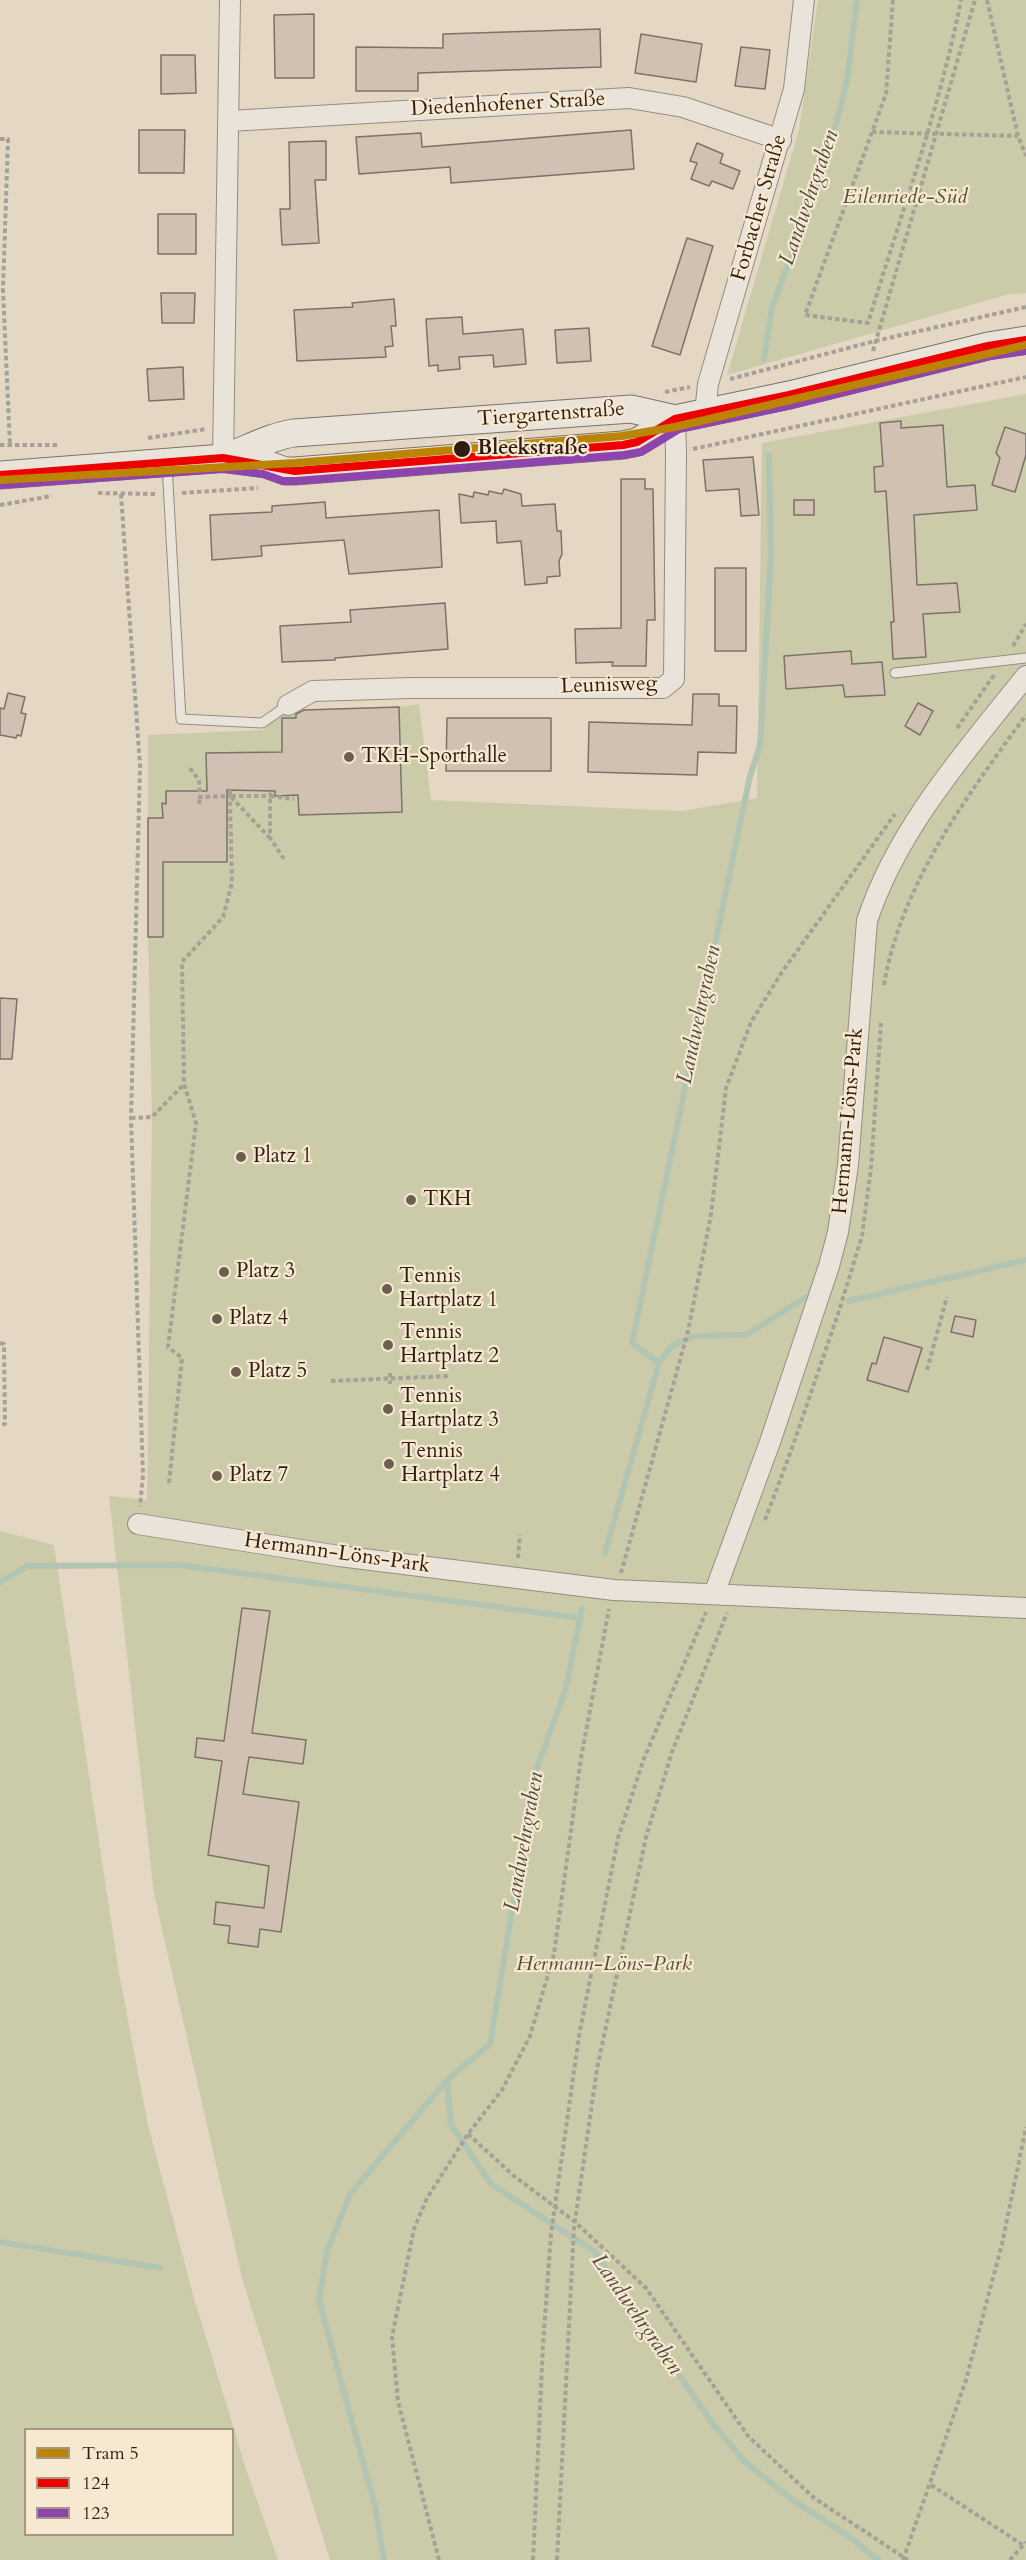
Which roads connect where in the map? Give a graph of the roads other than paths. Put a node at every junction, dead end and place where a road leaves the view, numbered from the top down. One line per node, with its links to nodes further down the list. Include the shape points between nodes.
1 (230, 0): 3 (street)
2 (804, 0): 4 (street, Forbacher Straße, via 794,89)
3 (228, 121): 4 (street, Diedenhofener Straße, via 629,98 683,107); 8 (street)
4 (781, 140): 6 (street, Forbacher Straße, via 708,384)
5 (1026, 340): 6 (main road)
6 (705, 414): 7 (main road)
7 (675, 419): 8 (main road, Tiergartenstraße, via 632,409 294,433); 8 (main road, Tiergartenstraße, via 637,442 623,445 295,471); 14 (street, Leunisweg, via 674,679 663,688 313,691)
8 (222, 458): 9 (main road, Tiergartenstraße)
9 (166, 462): 10 (main road, Tiergartenstraße); 14 (lane, via 181,719 262,723)
10 (1, 479)
11 (1026, 658): 12 (lane)
12 (895, 673)
13 (1026, 676): 16 (street, Hermann-Löns-Park, via 933,798 876,892 867,921 848,1165 838,1232 774,1430)
14 (288, 705)
15 (145, 1517): 16 (street, Hermann-Löns-Park, via 339,1556 614,1590)
16 (714, 1594): 17 (street, Hermann-Löns-Park)
17 (1026, 1608)

